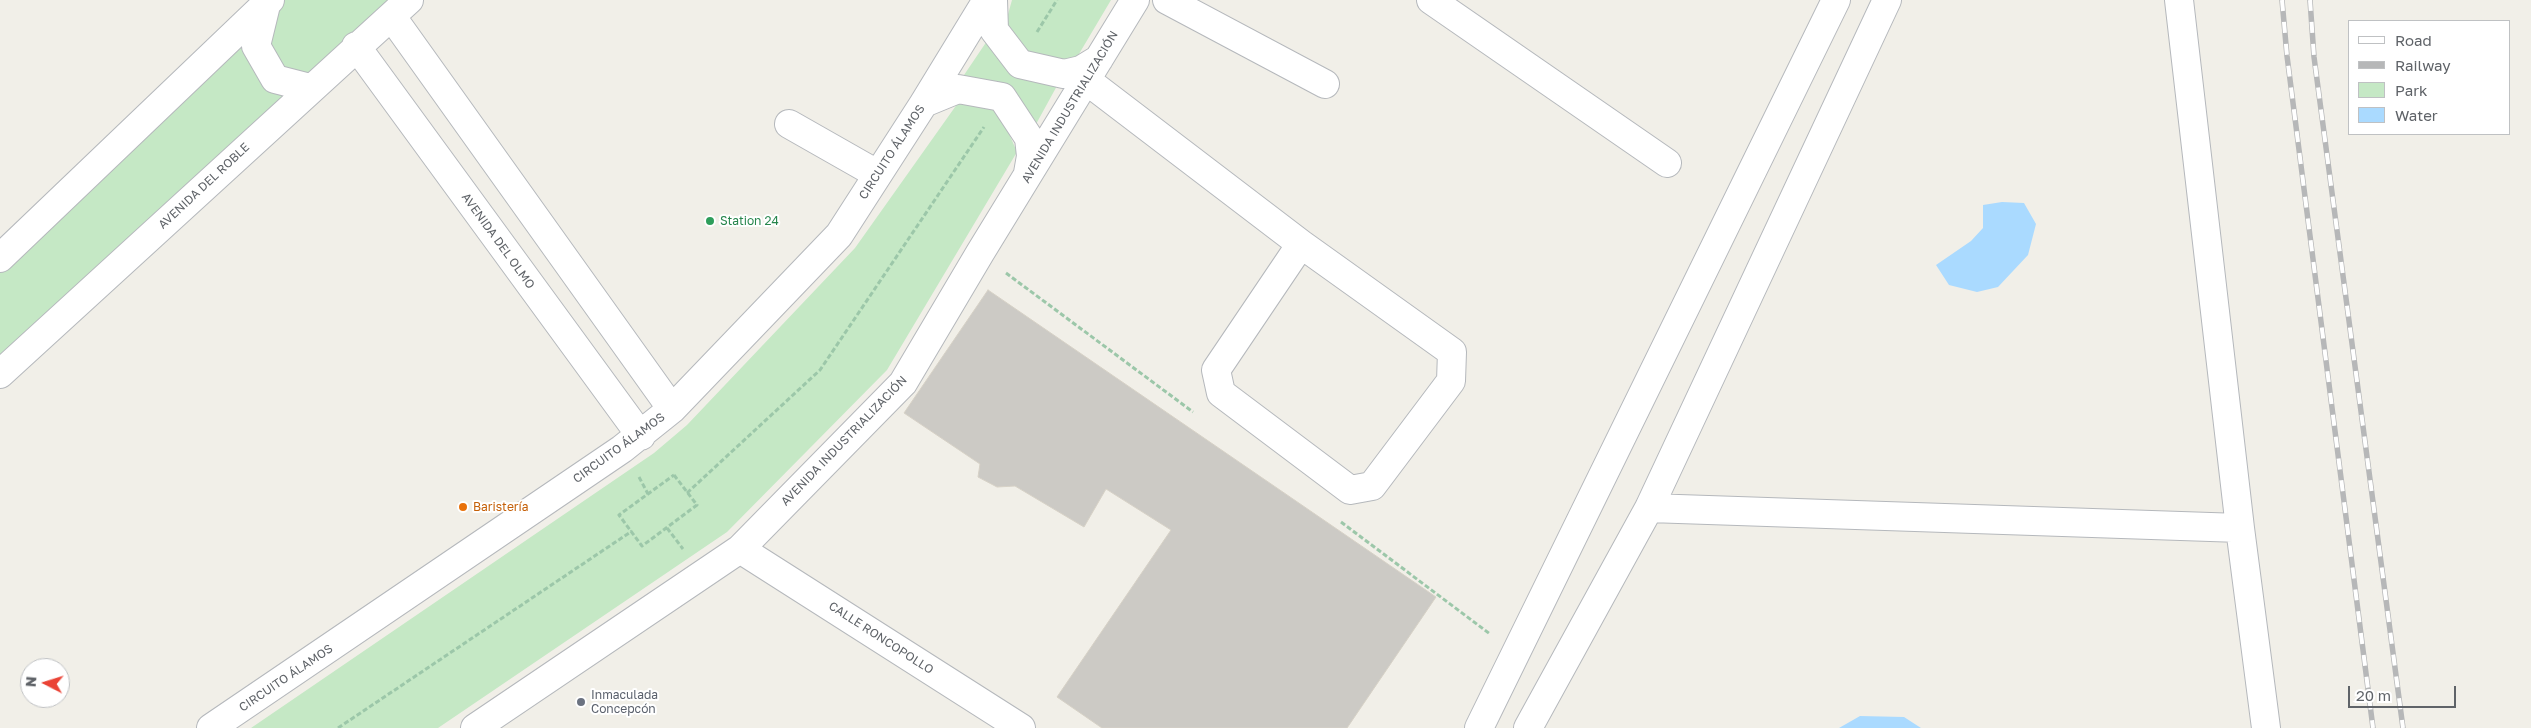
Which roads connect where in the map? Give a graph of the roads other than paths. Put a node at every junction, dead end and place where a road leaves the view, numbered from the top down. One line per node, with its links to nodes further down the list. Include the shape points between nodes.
1 (986, 0): 15 (street, CIRCUITO ÁLAMOS)
2 (993, 0): 12 (street, via 994,30 1020,64 1064,74)
3 (1135, 0): 12 (street, AVENIDA INDUSTRIALIZACIÓN)
4 (1167, 0): 13 (street)
5 (1431, 0): 17 (street)
6 (1836, 0): 31 (street)
7 (1887, 0): 25 (street)
8 (2179, 0): 26 (street)
9 (268, 2): 14 (street, via 256,46 275,80); 21 (street)
10 (400, 9): 11 (street, AVENIDA DEL ROBLE); 23 (street)
11 (356, 46): 14 (street, AVENIDA DEL ROBLE); 24 (street, AVENIDA DEL OLMO)
12 (1092, 70): 19 (street, AVENIDA INDUSTRIALIZACIÓN); 20 (street)
13 (1325, 84)
14 (310, 88): 22 (street, AVENIDA DEL ROBLE)
15 (924, 103): 18 (street, CIRCUITO ÁLAMOS); 19 (street, via 958,89 1002,97 1028,138 1031,156)
16 (789, 124): 18 (street)
17 (1667, 164)
18 (877, 174): 23 (street, CIRCUITO ÁLAMOS, via 838,235)
19 (1027, 177): 27 (street, AVENIDA INDUSTRIALIZACIÓN, via 903,383)
20 (1301, 244): 20 (street, via 1216,370 1221,393 1350,490 1372,486 1451,381 1452,352)
21 (0, 258)
22 (0, 374)
23 (672, 409): 24 (street, CIRCUITO ÁLAMOS)
24 (641, 436): 28 (street, CIRCUITO ÁLAMOS)
25 (1649, 508): 26 (street); 32 (street)
26 (2240, 528): 33 (street)
27 (740, 549): 29 (street, AVENIDA INDUSTRIALIZACIÓN); 30 (street, CALLE RONCOPOLLO)
28 (224, 724)
29 (475, 728)
30 (1021, 728)
31 (1479, 728)
32 (1528, 728)
33 (2266, 728)

